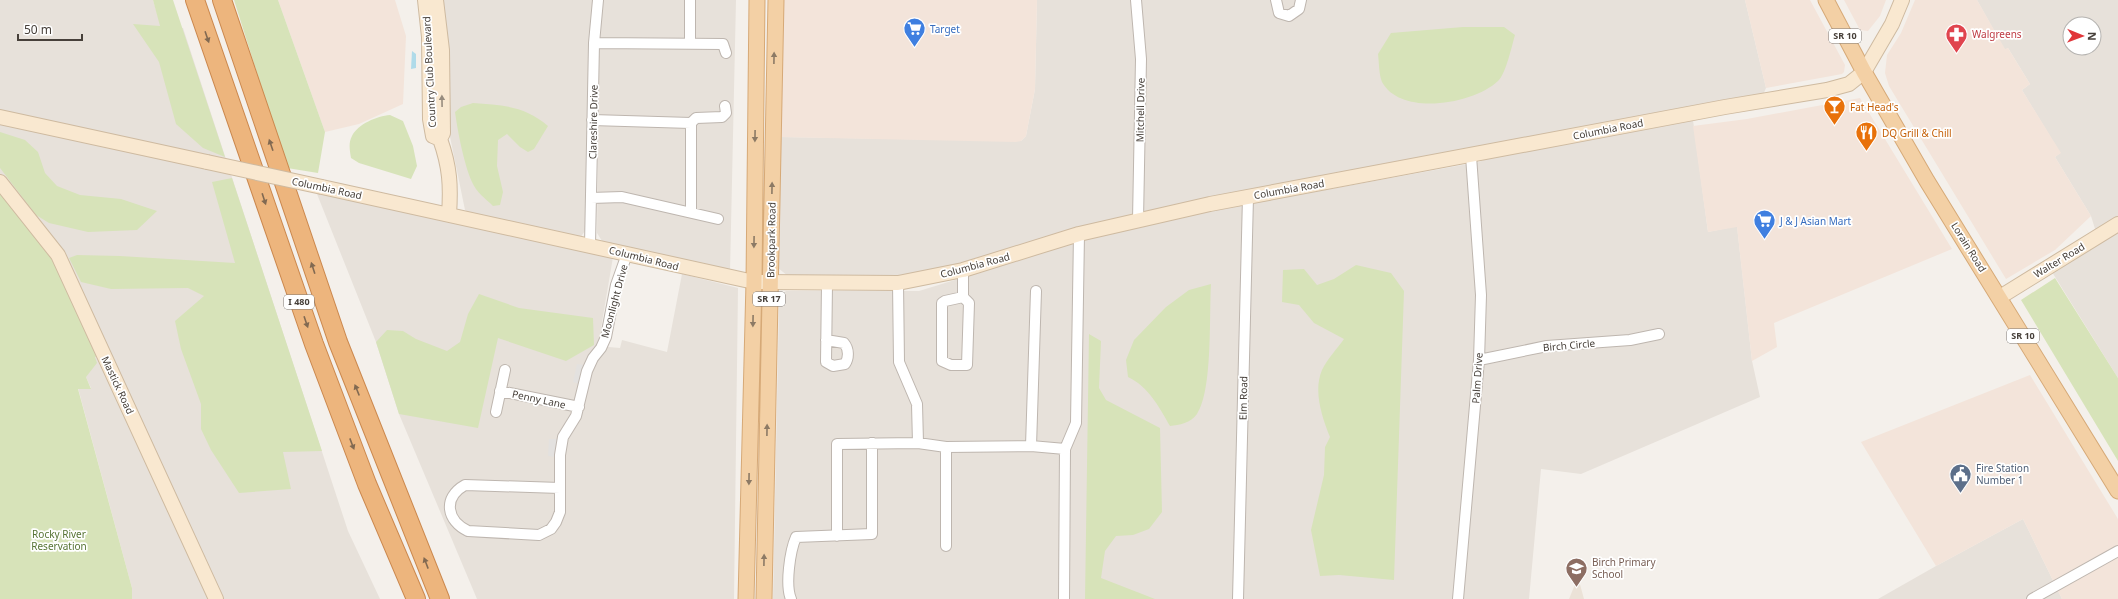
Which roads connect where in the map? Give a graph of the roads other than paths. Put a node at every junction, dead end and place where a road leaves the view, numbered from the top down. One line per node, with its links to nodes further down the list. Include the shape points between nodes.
1 (195, 0): 61 (highway, I 480, one-way to 61, via 314,344 367,484)
2 (222, 0): 62 (highway, I 480, one-way to 2, via 338,342)
3 (425, 0): 22 (street, Country Club Boulevard, via 430,37 430,124 433,136)
4 (436, 0): 22 (street, Country Club Boulevard, one-way to 4, via 443,133 442,50)
5 (598, 0): 14 (street, Clareshire Drive)
6 (690, 0): 15 (street)
7 (757, 0): 36 (main road, Brookpark Road / SR 17, one-way to 36)
8 (776, 0): 37 (main road, Brookpark Road / SR 17, one-way to 8)
9 (1136, 0): 30 (street, Mitchell Drive, via 1141,59)
10 (1276, 0): 11 (street, via 1279,13 1289,16 1299,9)
11 (1301, 0)
12 (1826, 0): 17 (main road, Lorain Road / SR 10)
13 (1902, 0): 17 (street, Columbia Road, via 1892,24)
14 (594, 43): 15 (street); 20 (street, Clareshire Drive)
15 (690, 44): 16 (street, via 723,44)
16 (726, 53)
17 (1864, 72): 23 (street, Columbia Road, via 1849,84 1827,90); 42 (main road, Lorain Road / SR 10, via 1927,181)
18 (725, 106): 21 (street, via 726,113 722,117 696,118)
19 (0, 117): 28 (street, Columbia Road, bridge)
20 (592, 120): 21 (street); 26 (street, Clareshire Drive)
21 (691, 123): 27 (street)
22 (440, 140): 28 (street, Country Club Boulevard, via 449,166)
23 (1470, 156): 25 (street, Columbia Road); 45 (street, Palm Drive, via 1481,296)
24 (0, 182): 60 (street, Mastick Road, via 58,255)
25 (1248, 197): 30 (street, Columbia Road); 67 (street, Elm Road)
26 (591, 198): 27 (street, via 622,198); 33 (street, Clareshire Drive)
27 (691, 212): 29 (street)
28 (449, 215): 33 (street, Columbia Road)
29 (718, 219)
30 (1138, 220): 32 (street, Columbia Road)
31 (2118, 224): 42 (street, Walter Road)
32 (1079, 234): 35 (street, Columbia Road); 54 (street, via 1076,423)
33 (590, 245): 34 (street, Columbia Road)
34 (627, 254): 36 (street, Columbia Road); 48 (street, Moonlight Drive, via 616,285 606,337 587,371)
35 (963, 270): 38 (street, Columbia Road); 41 (street)
36 (754, 282): 37 (street, Columbia Road); 63 (main road, Brookpark Road / SR 17, one-way to 63)
37 (770, 282): 39 (street, Columbia Road); 64 (main road, Brookpark Road / SR 17, one-way to 37)
38 (898, 283): 39 (street, Columbia Road); 50 (street, via 899,362 916,404)
39 (827, 284): 44 (street)
40 (1036, 291): 52 (street)
41 (963, 297): 41 (street, via 968,303 967,365 951,365 942,362 942,303 945,300)
42 (2000, 297): 56 (main road, Lorain Road / SR 10)
43 (1659, 334): 45 (street, Birch Circle, via 1630,340 1547,346)
44 (826, 340)
45 (1479, 360): 68 (street, Palm Drive)
46 (505, 370): 47 (street)
47 (500, 391): 48 (street, Penny Lane); 49 (street)
48 (578, 407): 55 (street, Moonlight Drive, via 561,445)
49 (496, 412)
50 (918, 442): 51 (street); 53 (street)
51 (872, 443): 57 (street, via 838,444); 57 (street, via 872,534)
52 (1031, 446): 53 (street); 54 (street)
53 (946, 447): 58 (street)
54 (1065, 449): 66 (street)
55 (560, 488): 55 (street, Moonlight Drive, via 465,485 454,495 450,510 458,526 468,531 539,535 551,528 560,512)
56 (2118, 491)
57 (837, 536): 65 (street, via 796,538 791,547 789,569)
58 (946, 546)
59 (2118, 551): 69 (street)
60 (216, 599)
61 (416, 599)
62 (440, 599)
63 (746, 599)
64 (764, 599)
65 (791, 599)
66 (1064, 599)
67 (1238, 599)
68 (1458, 599)
69 (2032, 599)

